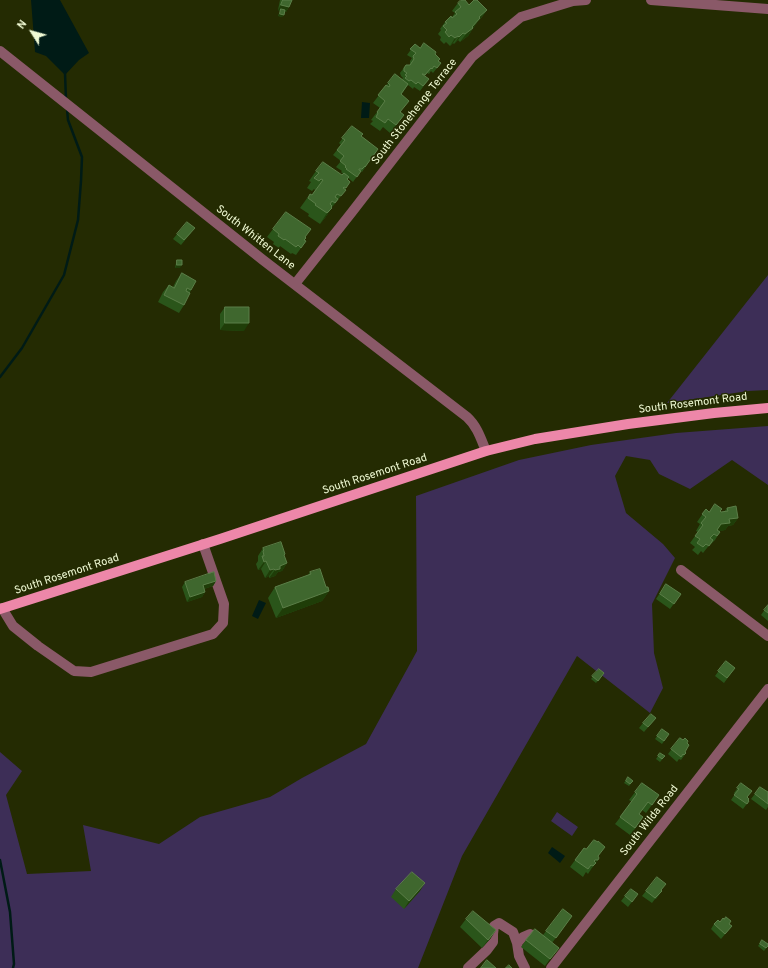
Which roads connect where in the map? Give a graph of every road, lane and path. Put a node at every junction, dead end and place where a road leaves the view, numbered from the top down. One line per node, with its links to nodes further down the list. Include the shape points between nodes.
1 (586, 0): 5 (street, South Stonehenge Terrace, via 573,1 521,17 472,57)
2 (651, 0): 3 (street)
3 (768, 9)
4 (0, 51): 5 (street, South Whitten Lane)
5 (295, 284): 7 (street, South Whitten Lane, via 467,417 478,431)
6 (768, 408): 7 (main road, South Rosemont Road, via 708,413 621,426)
7 (486, 451): 8 (main road, South Rosemont Road)
8 (203, 544): 10 (main road, South Rosemont Road); 10 (street, via 224,604 223,623 213,634 91,672 74,671 14,626)
9 (681, 570): 11 (street)
10 (1, 609)
11 (768, 636)
12 (768, 689): 14 (street, South Wilda Road)
13 (517, 943): 14 (street, via 530,934); 15 (street, via 513,932 499,923 494,926 493,942); 16 (street, via 519,956)
14 (561, 956): 17 (street, South Wilda Road)
15 (468, 968)
16 (525, 968)
17 (551, 968)

